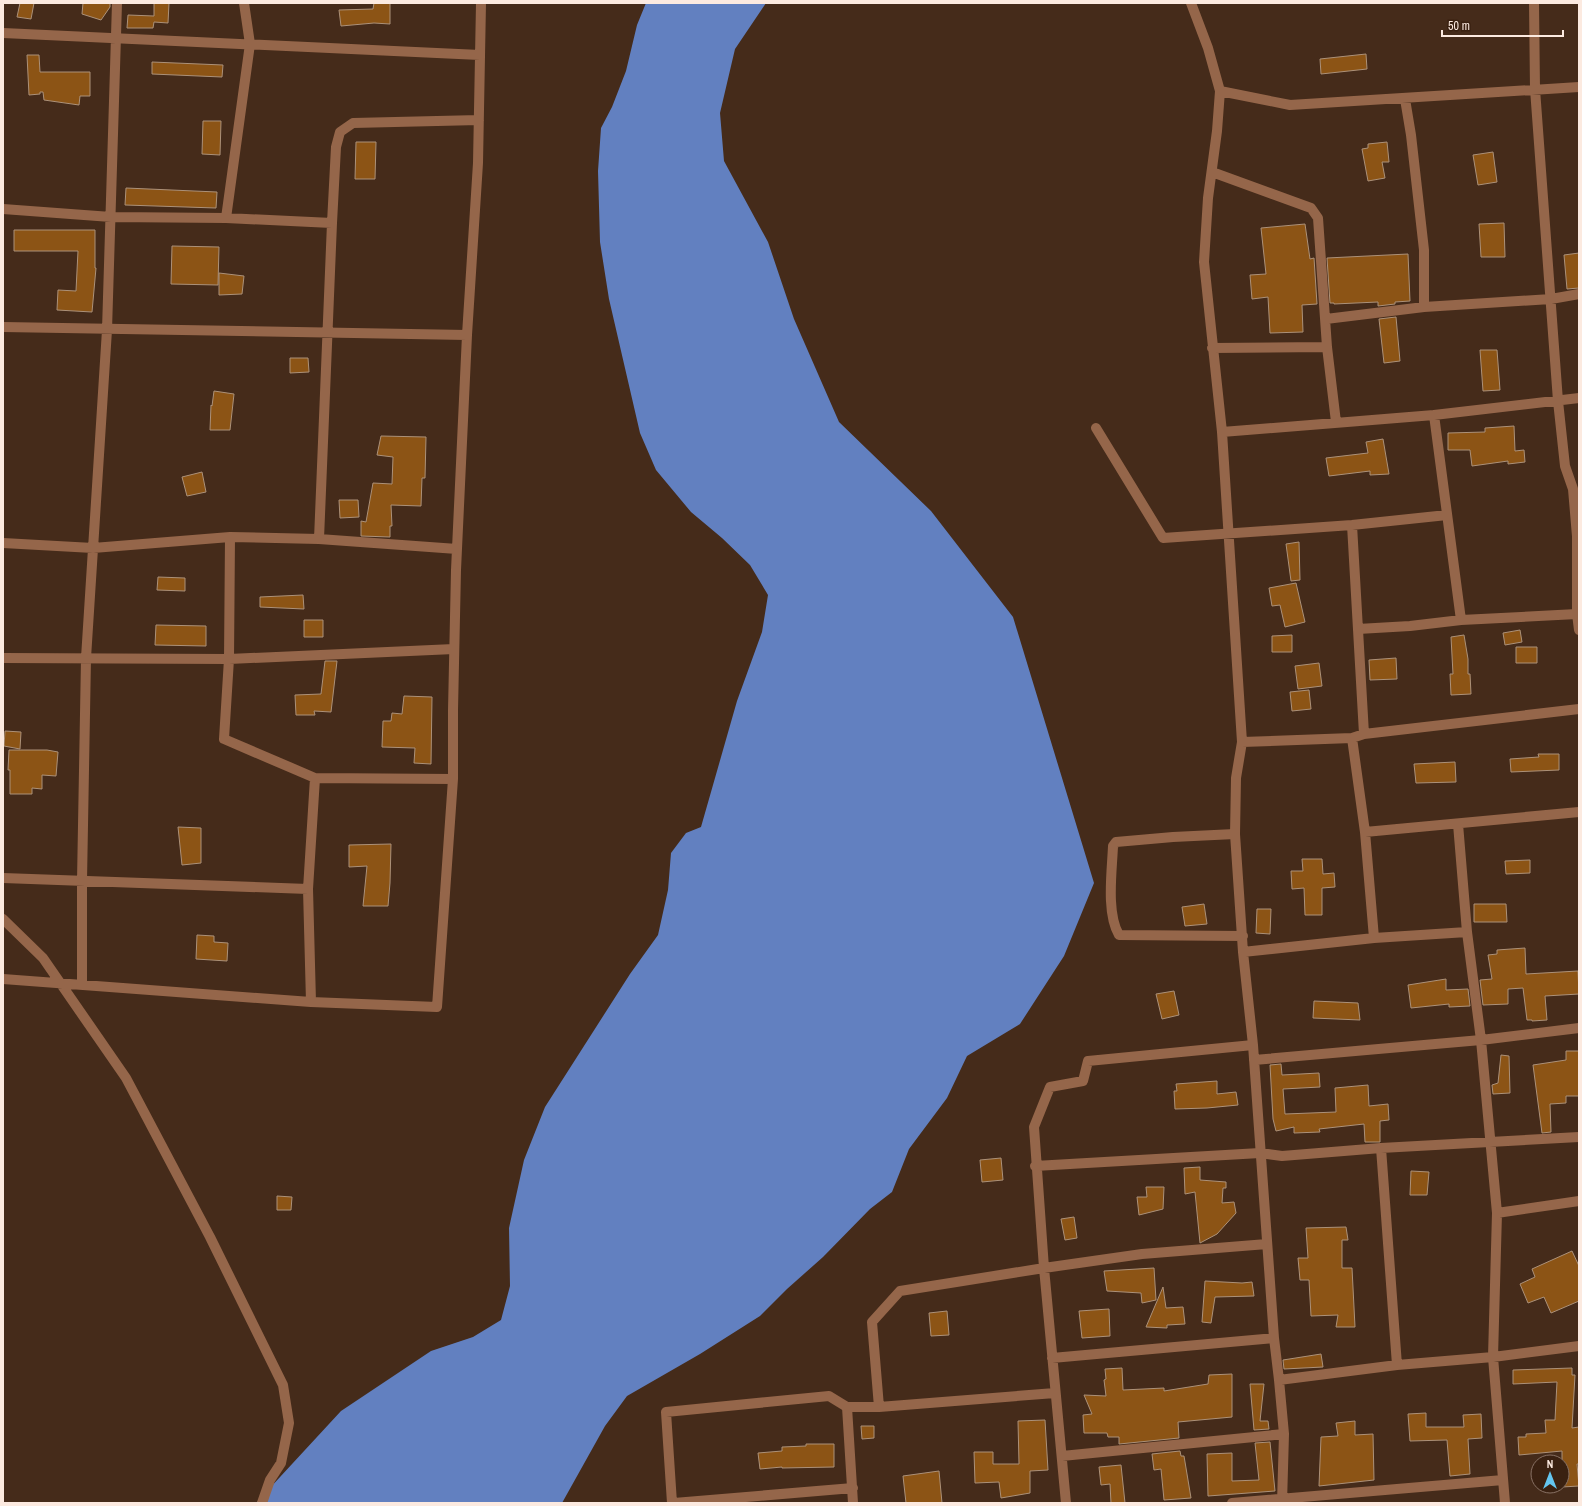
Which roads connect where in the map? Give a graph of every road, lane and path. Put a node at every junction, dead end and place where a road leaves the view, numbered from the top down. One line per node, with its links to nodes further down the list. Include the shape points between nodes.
1 (117, 3): 7 (street)
2 (244, 3): 8 (street)
3 (481, 3): 9 (street)
4 (1191, 3): 12 (street, via 1208,48)
5 (1534, 3): 11 (street)
6 (3, 33): 7 (street)
7 (117, 39): 8 (street); 17 (street)
8 (250, 44): 9 (street); 18 (street)
9 (480, 54): 14 (street)
10 (1579, 87): 11 (street)
11 (1534, 89): 13 (street); 21 (street)
12 (1220, 91): 13 (street, via 1290,105); 15 (street)
13 (1406, 99): 22 (street, via 1424,250)
14 (479, 120): 19 (street, via 353,123 340,132 336,147); 27 (street)
15 (1212, 172): 23 (street, via 1311,208 1318,218); 29 (street, via 1204,262)
16 (3, 208): 17 (street)
17 (111, 217): 18 (street); 25 (street)
18 (226, 218): 19 (street)
19 (332, 223): 26 (street)
20 (1579, 294): 21 (street)
21 (1551, 299): 22 (street); 31 (street)
22 (1424, 307): 23 (street)
23 (1326, 319): 28 (street)
24 (3, 327): 25 (street)
25 (107, 330): 26 (street); 43 (street)
26 (328, 333): 27 (street); 41 (street)
27 (467, 335): 44 (street)
28 (1327, 347): 29 (street); 33 (street)
29 (1212, 348): 35 (street)
30 (1579, 398): 31 (street)
31 (1558, 401): 32 (street); 36 (street, via 1565,466)
32 (1434, 414): 33 (street); 37 (street)
33 (1336, 422): 35 (street)
34 (1096, 428): 39 (street, via 1163,538)
35 (1222, 432): 39 (street)
36 (1576, 489): 45 (street)
37 (1447, 515): 38 (street); 46 (street)
38 (1352, 524): 39 (street); 47 (street)
39 (1228, 533): 56 (street)
40 (230, 537): 41 (street); 43 (street); 52 (street)
41 (319, 540): 44 (street)
42 (3, 544): 43 (street)
43 (93, 548): 51 (street)
44 (457, 549): 49 (street)
45 (1577, 614): 46 (street); 48 (street)
46 (1461, 620): 47 (street)
47 (1358, 629): 54 (street)
48 (1579, 630)
49 (454, 650): 52 (street); 58 (street)
50 (3, 658): 51 (street)
51 (86, 658): 52 (street); 64 (street)
52 (229, 659): 57 (street, via 224,739)
53 (1579, 709): 54 (street)
54 (1364, 734): 55 (street)
55 (1352, 738): 56 (street); 61 (street)
56 (1242, 742): 62 (street, via 1236,778)
57 (315, 778): 58 (street); 65 (street)
58 (452, 779): 74 (street, via 437,1007)
59 (1579, 812): 60 (street)
60 (1458, 824): 61 (street); 67 (street)
61 (1365, 832): 69 (street)
62 (1235, 834): 68 (street); 68 (street, via 1116,842 1113,846 1110,898 1119,935)
63 (3, 878): 64 (street)
64 (82, 881): 65 (street); 73 (street)
65 (308, 889): 74 (street)
66 (3, 919): 72 (street, via 43,958)
67 (1467, 932): 69 (street); 76 (street)
68 (1243, 936): 70 (street)
69 (1374, 938): 70 (street)
70 (1243, 952): 77 (street)
71 (3, 979): 72 (street)
72 (61, 983): 73 (street); 102 (street, via 126,1078 210,1237 283,1386 289,1423 281,1463 270,1480)
73 (82, 985): 74 (street)
74 (311, 1002)
75 (1579, 1028): 76 (street)
76 (1481, 1040): 78 (street); 80 (street)
77 (1253, 1045): 78 (street); 83 (street, via 1088,1061 1083,1081 1050,1087 1034,1127)
78 (1254, 1060): 82 (street)
79 (1579, 1136): 80 (street)
80 (1490, 1143): 81 (street); 85 (street)
81 (1381, 1148): 82 (street, via 1282,1156); 92 (street)
82 (1260, 1153): 83 (street); 86 (street)
83 (1035, 1166): 87 (street)
84 (1579, 1201): 85 (street)
85 (1497, 1213): 90 (street)
86 (1267, 1244): 87 (street, via 1142,1254); 88 (street)
87 (1044, 1268): 91 (street); 96 (street, via 900,1291 872,1322)
88 (1274, 1338): 91 (street); 93 (street)
89 (1579, 1346): 90 (street)
90 (1493, 1357): 92 (street); 99 (street)
91 (1052, 1358): 94 (street)
92 (1397, 1365): 93 (street)
93 (1279, 1380): 97 (street)
94 (1055, 1393): 96 (street); 98 (street)
95 (848, 1407): 96 (street); 100 (street); 103 (street, via 829,1396 666,1412)
96 (879, 1407)
97 (1284, 1434): 98 (street); 101 (street)
98 (1062, 1456): 105 (street)
99 (1503, 1480): 101 (street); 107 (street)
100 (853, 1488): 103 (street); 104 (street)
101 (1282, 1501): 106 (street)
102 (262, 1503)
103 (673, 1503)
104 (853, 1503)
105 (1066, 1503)
106 (1232, 1503)
107 (1506, 1503)

